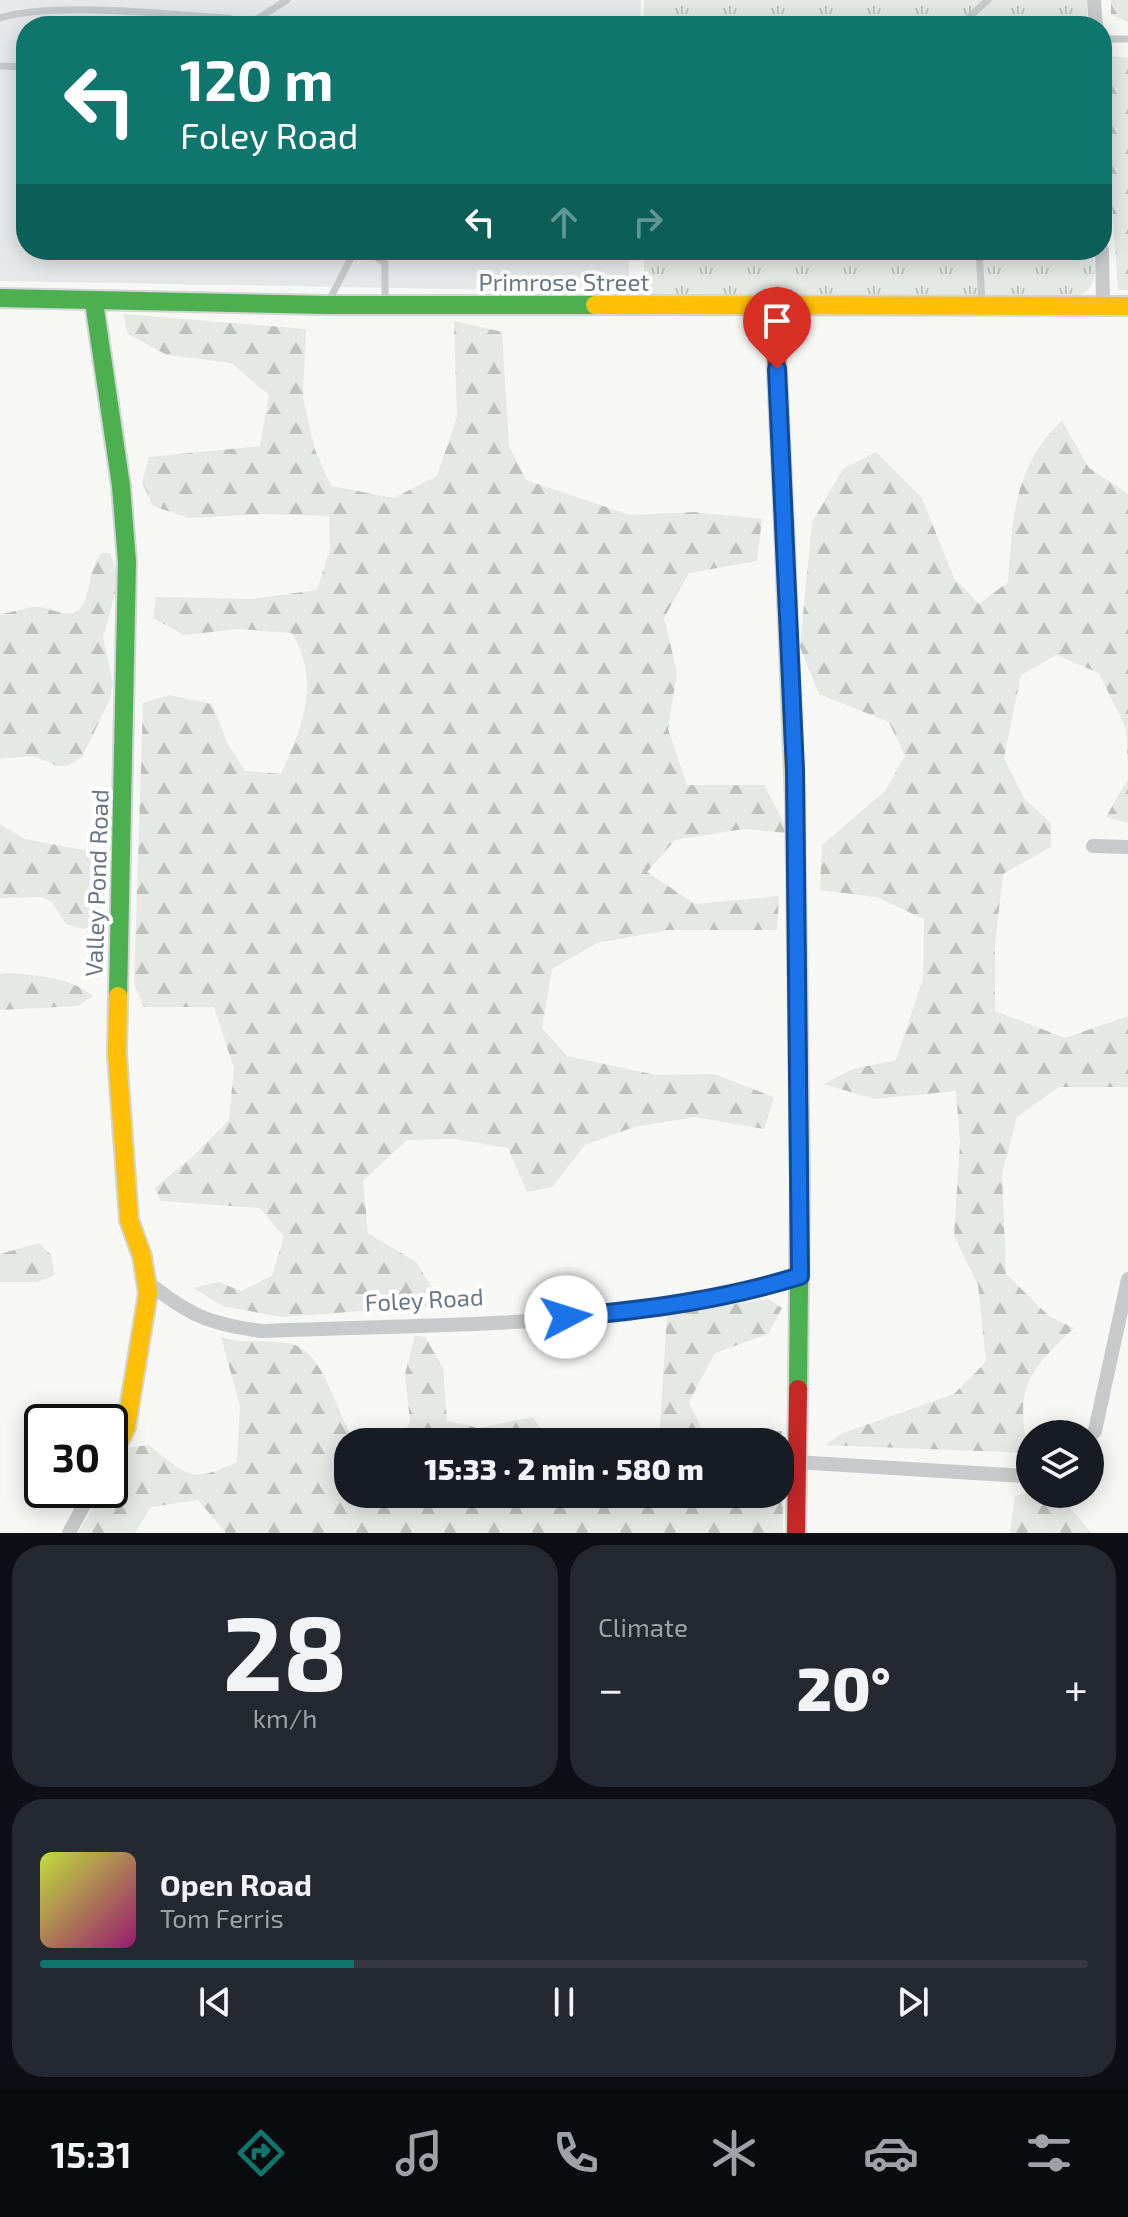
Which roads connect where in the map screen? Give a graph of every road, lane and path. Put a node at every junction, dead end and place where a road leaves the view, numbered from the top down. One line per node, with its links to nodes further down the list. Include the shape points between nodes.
1 (287, 0): 4 (lane)
2 (988, 0): 5 (lane)
3 (189, 16): 6 (lane, via 54,11)
4 (260, 16)
5 (968, 16)
6 (0, 18)
7 (350, 260): 13 (lane)
8 (380, 260): 14 (lane, via 385,263)
9 (980, 260): 18 (lane)
10 (1102, 260): 15 (street)
11 (0, 298): 12 (street, Primrose Street)
12 (94, 302): 13 (street, Primrose Street); 23 (street, Valley Pond Road, via 127,562 117,1055 129,1220)
13 (327, 305): 14 (street, Primrose Street)
14 (385, 305): 17 (street, Primrose Street)
15 (1103, 306): 16 (street, Primrose Street); 18 (street, Primrose Street)
16 (1128, 306)
17 (774, 307): 18 (street, Primrose Street); 21 (street, via 795,770)
18 (983, 307)
19 (1093, 846): 20 (street)
20 (1128, 847)
21 (800, 1276): 23 (street, Foley Road, via 743,1294 649,1309 262,1331 214,1325); 26 (street)
22 (1128, 1279): 25 (street)
23 (146, 1281): 24 (street, Valley Pond Road)
24 (128, 1415)
25 (1098, 1420)
26 (795, 1462): 27 (street); 30 (street)
27 (1016, 1473)
28 (82, 1508): 29 (street)
29 (69, 1533)
30 (796, 1533)

